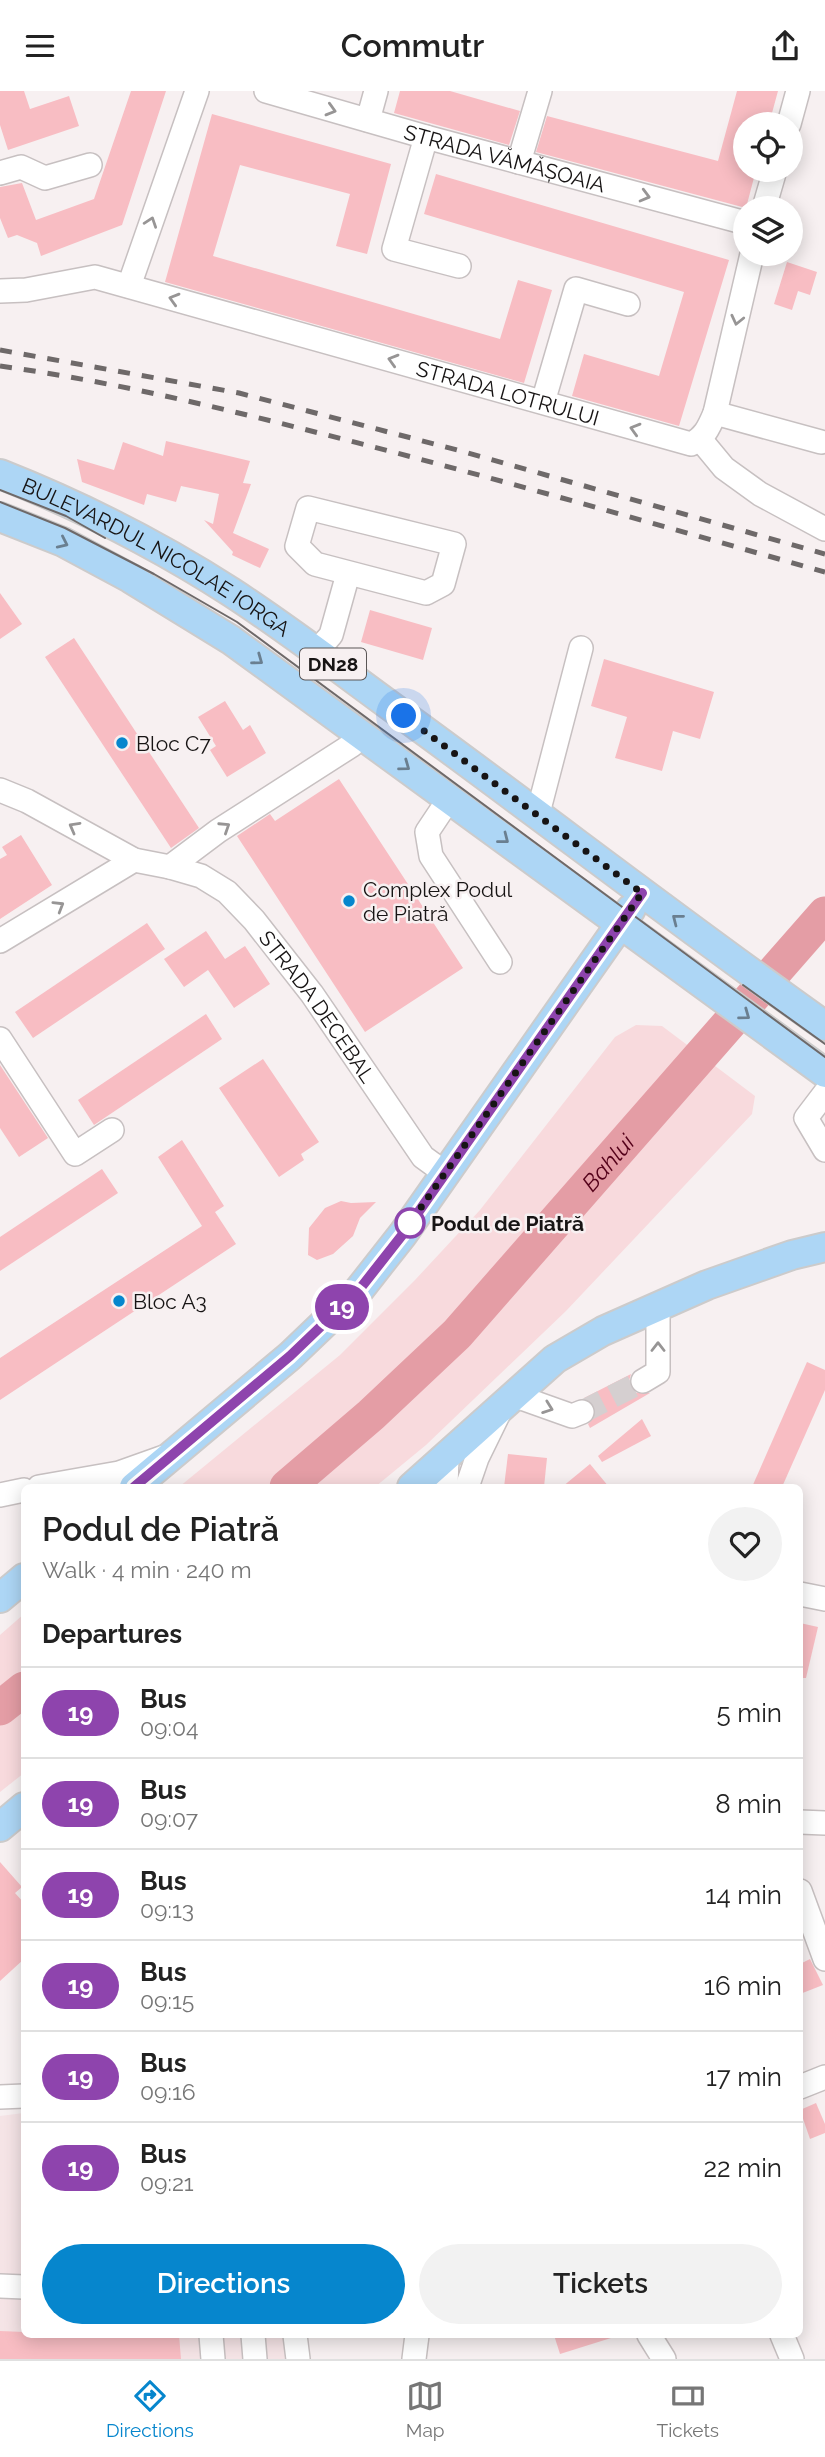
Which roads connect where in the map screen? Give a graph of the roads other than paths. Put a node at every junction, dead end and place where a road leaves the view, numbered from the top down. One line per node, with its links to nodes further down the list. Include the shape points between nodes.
1 (197, 91): 15 (street, one-way to 1)
2 (266, 91): 7 (street, STRADA VĂMĂȘOAIA, one-way to 7)
3 (376, 91): 7 (street)
4 (540, 91): 9 (street)
5 (798, 91): 6 (street)
6 (792, 112)
7 (368, 120): 8 (street, STRADA VĂMĂȘOAIA)
8 (426, 137): 9 (street, STRADA VĂMĂȘOAIA); 13 (street, via 394,249)
9 (519, 162): 12 (street, STRADA VĂMĂȘOAIA, one-way to 12)
10 (90, 165): 11 (street, via 45,178 21,167)
11 (0, 173)
12 (733, 220)
13 (458, 266)
14 (749, 266): 19 (street, one-way to 19)
15 (129, 286): 16 (street, STRADA LOTRULUI, via 95,277); 18 (street, STRADA LOTRULUI, one-way to 15)
16 (0, 291)
17 (628, 304): 18 (street, via 576,289)
18 (542, 402): 20 (street, STRADA LOTRULUI, one-way to 18, via 691,444)
19 (715, 413): 20 (street); 21 (street)
20 (701, 439): 24 (street, via 724,468 760,494)
21 (821, 442)
22 (0, 474): 27 (main road, BULEVARDUL NICOLAE IORGA / DN28, via 67,501 164,552)
23 (0, 517): 28 (main road, BULEVARDUL NICOLAE IORGA / DN28, one-way to 28, via 63,542 166,599)
24 (825, 529)
25 (348, 574): 25 (street, via 426,593 443,584 454,544 308,508 297,546 315,564); 27 (street, via 331,635)
26 (581, 648): 31 (street)
27 (316, 652): 31 (main road, BULEVARDUL NICOLAE IORGA / DN28)
28 (360, 733): 30 (main road, BULEVARDUL NICOLAE IORGA / DN28, one-way to 30); 33 (street, one-way to 28, via 352,745)
29 (0, 790): 32 (street, STRADA DECEBAL, one-way to 29)
30 (449, 799): 35 (main road, BULEVARDUL NICOLAE IORGA / DN28, one-way to 35); 37 (street, via 427,832 431,856)
31 (538, 813): 34 (main road, BULEVARDUL NICOLAE IORGA / DN28)
32 (134, 860): 33 (street, STRADA DECEBAL); 36 (street, one-way to 32)
33 (170, 867): 44 (street, STRADA DECEBAL, via 201,876 227,892 254,920 312,994 423,1157)
34 (642, 893): 35 (main road); 38 (main road, BULEVARDUL NICOLAE IORGA / DN28, one-way to 34)
35 (620, 924): 40 (main road, BULEVARDUL NICOLAE IORGA / DN28, one-way to 40); 44 (main road)
36 (0, 941)
37 (500, 962)
38 (825, 1026)
39 (0, 1039): 42 (street, via 75,1154)
40 (818, 1068)
41 (825, 1093): 43 (street, via 806,1118)
42 (112, 1130)
43 (825, 1150)
44 (444, 1173): 50 (main road, via 359,1290 290,1356)
45 (825, 1247): 46 (main road)
46 (658, 1305): 47 (street, one-way to 46, via 658,1372); 48 (main road, via 555,1359)
47 (643, 1381)
48 (508, 1400): 49 (street, one-way to 49, via 572,1416); 51 (main road); 56 (street)
49 (582, 1412)
50 (174, 1454): 52 (street, via 119,1473); 53 (main road)
51 (447, 1457): 54 (main road); 55 (street)
52 (56, 1484)
53 (138, 1484)
54 (416, 1484)
55 (446, 1484)
56 (468, 1484)
57 (21, 1491): 58 (street)
58 (0, 1495)
59 (21, 1580): 61 (main road)
60 (803, 1595): 62 (street)
61 (0, 1598)
62 (825, 1599)
63 (21, 1810): 66 (main road)
64 (803, 1822): 65 (street)
65 (825, 1823)
66 (0, 1827)
67 (803, 1899): 68 (street)
68 (825, 1959)
69 (825, 2077): 70 (street)
70 (803, 2086)
71 (21, 2096): 72 (street)
72 (0, 2097)
73 (0, 2286): 74 (street)
74 (21, 2287)
75 (211, 2338): 81 (street)
76 (253, 2338): 82 (street)
77 (295, 2338): 83 (street)
78 (417, 2338): 84 (street)
79 (651, 2338): 85 (street)
80 (783, 2338): 86 (street)
81 (213, 2359)
82 (255, 2359)
83 (298, 2359)
84 (415, 2359)
85 (664, 2359)
86 (792, 2359)

